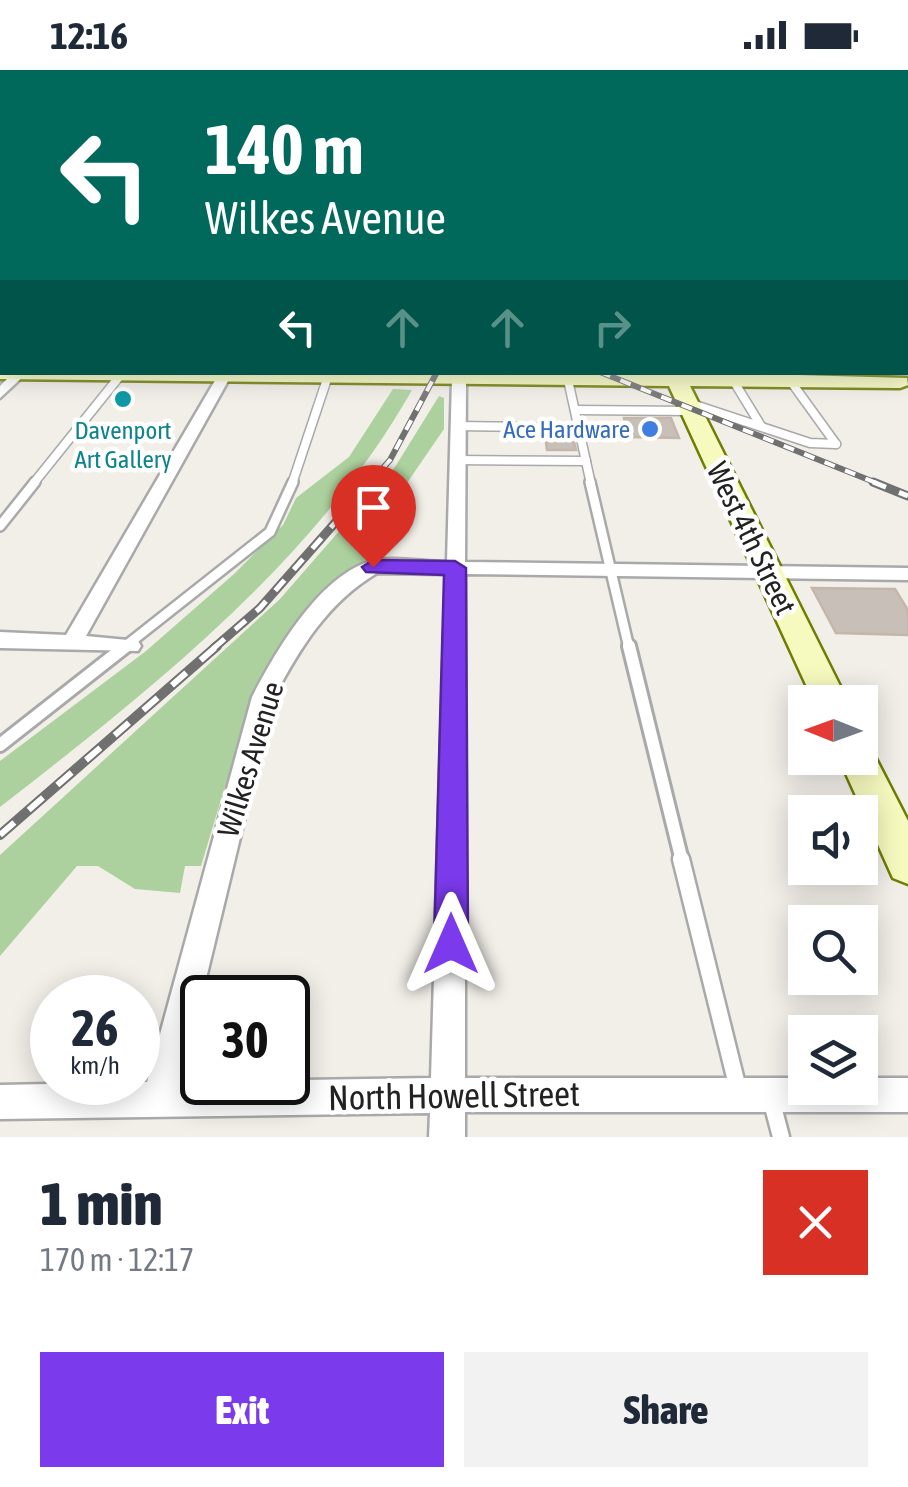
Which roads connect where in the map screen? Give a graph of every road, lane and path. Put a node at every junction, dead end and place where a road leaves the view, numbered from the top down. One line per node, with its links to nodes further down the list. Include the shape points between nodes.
1 (20, 375): 12 (street)
2 (121, 375): 19 (lane)
3 (225, 375): 25 (street)
4 (328, 375): 7 (main road); 26 (lane, via 270,532)
5 (758, 377): 6 (main road); 9 (main road)
6 (787, 377): 10 (main road); 15 (lane, via 836,444 810,444)
7 (458, 379): 8 (main road); 14 (street)
8 (568, 380): 11 (main road); 13 (lane)
9 (733, 380): 11 (main road); 15 (lane)
10 (899, 381)
11 (682, 392): 13 (lane); 15 (lane); 22 (main road, West 4th Street)
12 (0, 394)
13 (575, 410): 18 (lane)
14 (457, 426): 16 (lane); 17 (street)
15 (761, 426)
16 (534, 427)
17 (456, 460): 18 (lane); 20 (street)
18 (586, 461): 21 (lane)
19 (0, 526)
20 (455, 568): 21 (street, Wilkes Avenue); 32 (street); 34 (street, Wilkes Avenue, via 373,567 358,574 334,593 284,659 253,729)
21 (610, 570): 22 (street, Wilkes Avenue); 31 (lane)
22 (769, 572): 23 (street, Wilkes Avenue); 27 (main road, West 4th Street)
23 (908, 574)
24 (0, 640): 25 (street)
25 (74, 641): 26 (street)
26 (130, 646): 28 (lane)
27 (823, 685)
28 (0, 745)
29 (865, 775): 30 (main road)
30 (908, 864)
31 (754, 1093): 32 (street, North Howell Street); 33 (street, North Howell Street); 38 (lane)
32 (449, 1095): 34 (street, North Howell Street); 37 (street)
33 (908, 1095)
34 (160, 1098)
35 (30, 1101): 36 (street, North Howell Street)
36 (0, 1102)
37 (447, 1137)
38 (781, 1137)

